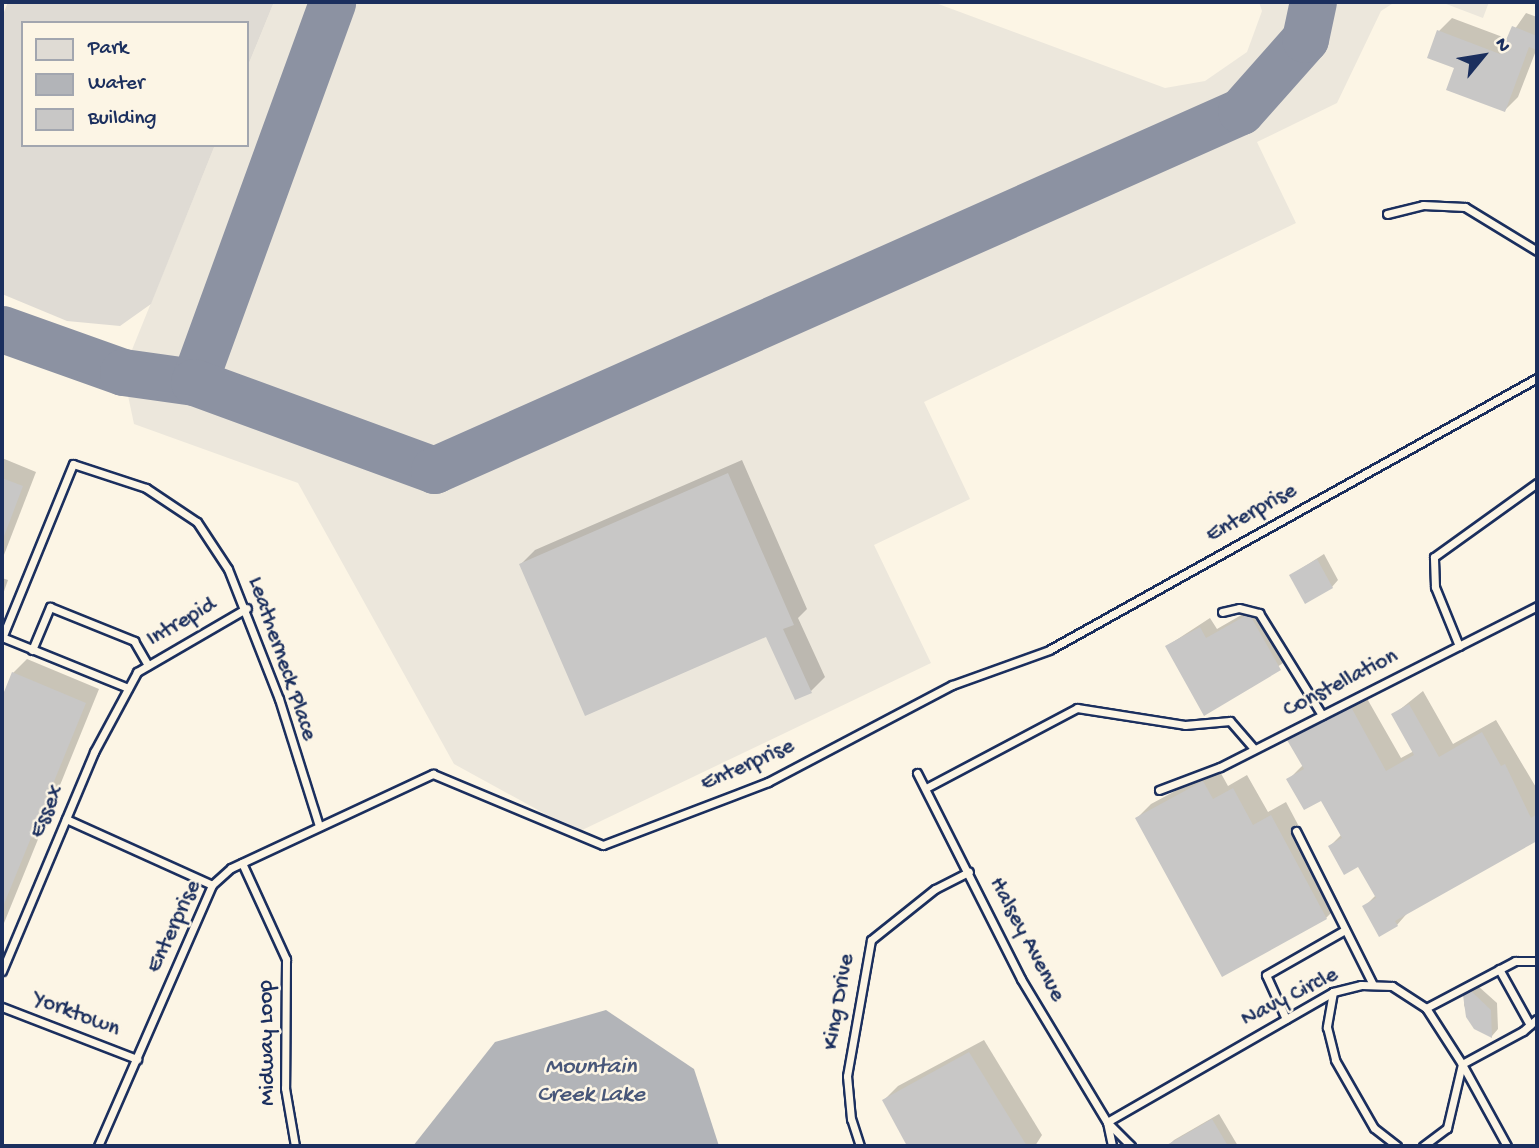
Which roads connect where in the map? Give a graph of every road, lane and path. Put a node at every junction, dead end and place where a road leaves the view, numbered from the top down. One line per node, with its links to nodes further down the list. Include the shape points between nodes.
1 (1387, 214): 2 (lane, via 1423,205 1465,207)
2 (1537, 251)
3 (1537, 378): 20 (lane, Enterprise, via 1049,650 952,685 768,782 603,845 433,774)
4 (1537, 484): 9 (lane, via 1434,557 1435,587)
5 (1537, 606): 9 (lane, Constellation)
6 (247, 608): 8 (lane, Leatherneck Place, via 197,522 146,488 73,464); 11 (lane, Intrepid); 20 (lane, Leatherneck Place)
7 (1222, 612): 14 (lane, via 1239,608 1259,613)
8 (2, 638): 10 (lane)
9 (1459, 646): 14 (lane, Constellation)
10 (32, 650): 11 (lane, via 50,607 134,641); 13 (lane)
11 (148, 665): 12 (lane, Intrepid)
12 (137, 672): 13 (lane, Essex)
13 (128, 688): 19 (lane, Essex)
14 (1322, 715): 15 (lane, Constellation)
15 (1254, 749): 17 (lane, via 1230,721 1185,725 1077,708); 18 (lane, Constellation)
16 (917, 773): 17 (lane, Halsey Avenue)
17 (926, 788): 23 (lane, Halsey Avenue)
18 (1159, 790)
19 (66, 818): 24 (lane); 28 (lane, Essex)
20 (319, 826): 22 (lane, Enterprise)
21 (1296, 831): 25 (lane)
22 (242, 863): 24 (lane, Enterprise); 40 (lane, Midway Loop, via 286,959 285,1088)
23 (969, 872): 38 (lane, Halsey Avenue, via 1021,979); 41 (lane, King Drive, via 934,889 871,940 847,1076 851,1119)
24 (212, 885): 36 (lane, Enterprise)
25 (1345, 930): 29 (lane); 33 (lane, via 1266,975)
26 (1537, 961): 27 (lane, via 1515,961)
27 (1499, 969): 32 (lane); 35 (lane)
28 (2, 971)
29 (1373, 985): 30 (lane, Navy Circle); 32 (lane, Navy Circle, via 1392,986)
30 (1333, 992): 33 (lane, Navy Circle); 44 (lane, via 1327,1027 1335,1060 1374,1128)
31 (2, 1007): 36 (lane, Yorktown)
32 (1426, 1008): 37 (lane, Navy Circle)
33 (1286, 1019): 38 (lane, Navy Circle)
34 (1537, 1019): 35 (lane)
35 (1530, 1025): 37 (lane)
36 (137, 1059): 39 (lane, Enterprise)
37 (1462, 1064): 45 (lane, via 1447,1128); 46 (lane, Navy Circle)
38 (1107, 1122): 42 (lane, Halsey Avenue); 43 (lane, Halsey Avenue)
39 (99, 1146)
40 (295, 1146)
41 (860, 1146)
42 (1112, 1146)
43 (1131, 1146)
44 (1397, 1146)
45 (1423, 1146)
46 (1507, 1146)

